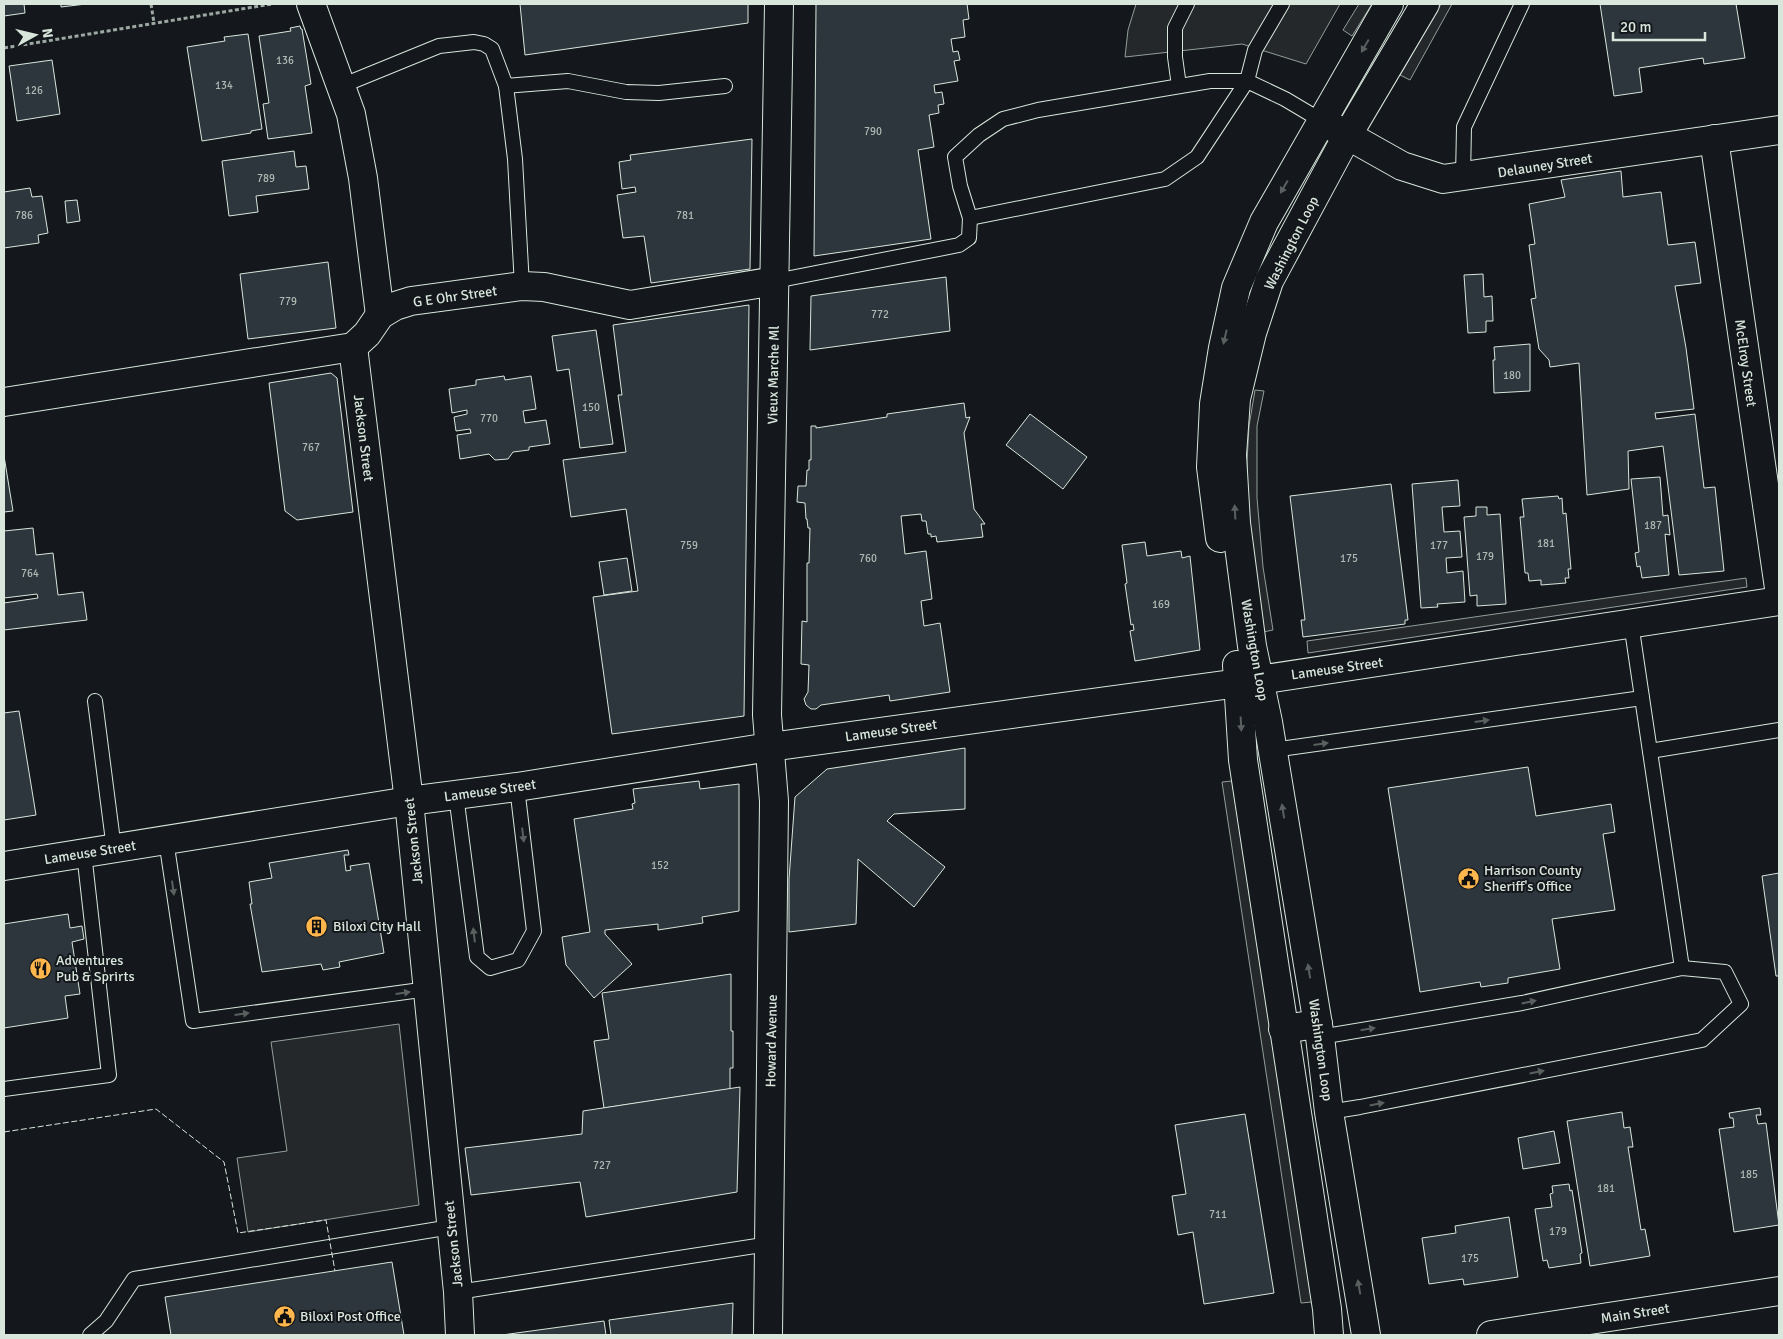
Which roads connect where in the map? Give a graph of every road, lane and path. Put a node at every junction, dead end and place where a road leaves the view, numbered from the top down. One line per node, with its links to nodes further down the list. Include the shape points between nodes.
1 (151, 4): 10 (path)
2 (272, 4): 10 (path)
3 (311, 4): 13 (street)
4 (778, 4): 23 (street, Vieux Marche Ml)
5 (1187, 4): 16 (lane, via 1175,28)
6 (1282, 4): 12 (lane, via 1255,50)
7 (1389, 4): 17 (street, Washington Loop, one-way to 17)
8 (1425, 4): 19 (street, Washington Loop)
9 (1522, 4): 21 (lane, via 1464,126)
10 (154, 23): 11 (path)
11 (4, 48)
12 (1248, 81): 16 (lane, via 1210,81); 17 (lane); 22 (lane, via 1197,157 1164,179)
13 (341, 86): 14 (lane, via 439,46 474,42 492,49); 25 (street, via 351,114 363,178)
14 (506, 86): 15 (lane, via 568,81 626,92 659,93); 24 (lane, via 515,159)
15 (725, 86)
16 (1180, 86): 22 (lane, via 1003,119 955,157)
17 (1322, 121): 19 (street, Delauney Street); 31 (street, Washington Loop, one-way to 31, via 1264,222 1236,288 1214,404 1211,467)
18 (1779, 130): 20 (street, Delauney Street)
19 (1347, 136): 21 (street, Delauney Street, via 1402,166 1424,174 1443,179); 31 (street, Washington Loop, one-way to 19, via 1252,646 1236,523 1232,455 1236,399 1269,281)
20 (1714, 139): 21 (street, Delauney Street); 28 (street, McElroy Street)
21 (1463, 177)
22 (970, 218): 23 (lane, via 969,238 959,245)
23 (775, 281): 24 (street, G E Ohr Street, via 630,305 544,287); 35 (street, Vieux Marche Ml, via 767,715)
24 (522, 286): 25 (street, G E Ohr Street, via 411,301)
25 (380, 315): 26 (street, G E Ohr Street)
26 (353, 347): 27 (street); 40 (street, Jackson Street)
27 (4, 402)
28 (1779, 588)
29 (1779, 601): 30 (street, Lameuse Street)
30 (1631, 623): 31 (street, Lameuse Street); 32 (lane)
31 (1249, 681): 35 (street, Lameuse Street); 36 (street, Washington Loop, via 1265,703); 47 (street, Washington Loop, one-way to 47, via 1243,760)
32 (1642, 698): 36 (lane, one-way to 32); 37 (lane)
33 (95, 700): 42 (lane)
34 (1779, 730): 37 (lane)
35 (770, 747): 38 (street, Lameuse Street); 52 (street, Howard Avenue, via 774,801)
36 (1273, 750): 48 (street, Washington Loop, one-way to 36)
37 (1650, 751): 45 (lane)
38 (517, 787): 39 (street, Lameuse Street); 39 (lane, one-way to 39, via 534,931 518,960 490,968 477,957)
39 (456, 795): 40 (street, Lameuse Street)
40 (409, 801): 41 (street, Lameuse Street); 46 (street, Jackson Street)
41 (166, 840): 42 (street, Lameuse Street); 46 (lane, one-way to 46, via 193,1021)
42 (114, 849): 43 (street, Lameuse Street)
43 (84, 854): 44 (street, Lameuse Street); 49 (lane, via 109,1075)
44 (4, 866)
45 (1682, 968): 48 (lane, one-way to 45, via 1522,1003); 50 (lane, one-way to 45, via 1702,1040 1741,1004 1725,972)
46 (428, 989): 51 (street, Jackson Street)
47 (1284, 1029): 48 (street); 58 (street, Washington Loop)
48 (1319, 1030): 50 (street, Washington Loop)
49 (4, 1089)
50 (1329, 1112): 59 (street, Washington Loop, one-way to 50)
51 (451, 1227): 54 (street, Jackson Street); 55 (lane, via 134,1279 106,1321)
52 (769, 1244): 54 (lane); 57 (street, Howard Avenue)
53 (1779, 1291): 60 (street, Main Street)
54 (458, 1292): 56 (street, Jackson Street)
55 (90, 1335)
56 (460, 1335)
57 (768, 1335)
58 (1329, 1335)
59 (1366, 1335)
60 (1491, 1335)

